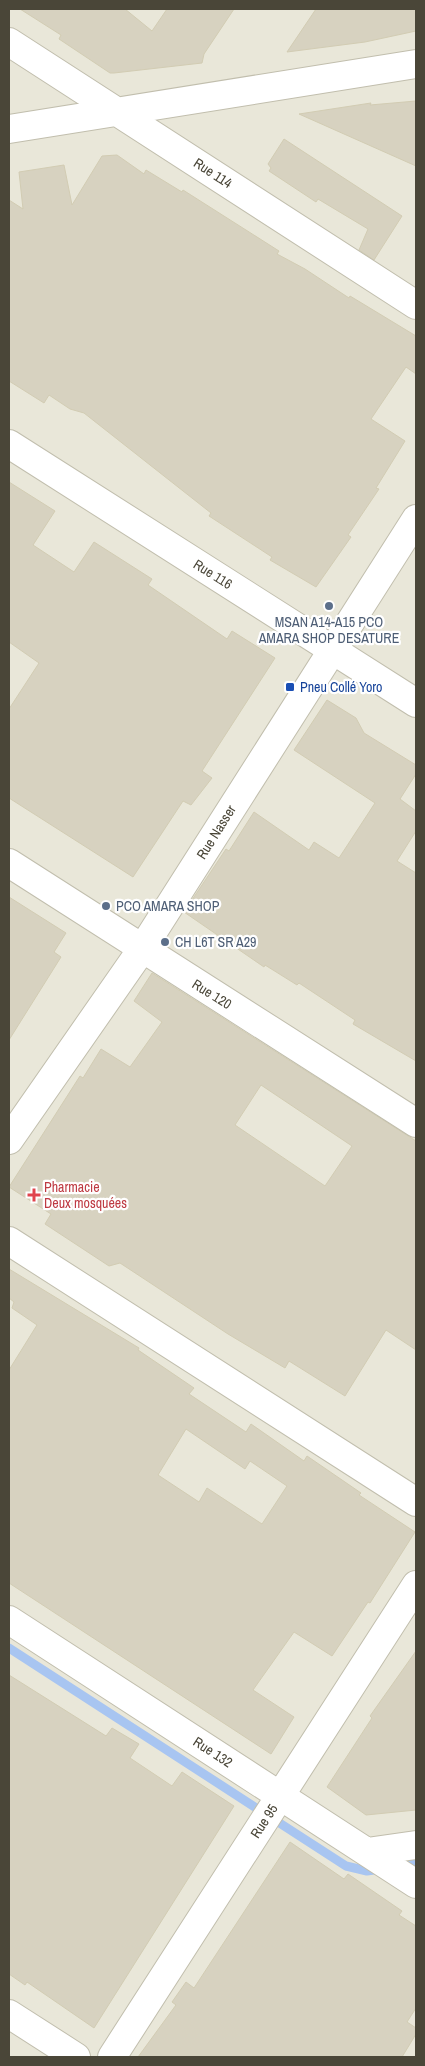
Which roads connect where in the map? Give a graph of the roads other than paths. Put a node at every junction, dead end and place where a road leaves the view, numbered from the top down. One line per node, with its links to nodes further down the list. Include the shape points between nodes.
1 (9, 42): 3 (street, Rue 114)
2 (416, 64): 3 (street)
3 (117, 112): 4 (street); 5 (street, Rue 114)
4 (9, 129)
5 (416, 305)
6 (9, 444): 8 (street, Rue 116)
7 (416, 520): 8 (street, Rue Nasser)
8 (332, 649): 9 (street, Rue 116); 11 (street, Rue Nasser)
9 (416, 703)
10 (9, 863): 11 (street, Rue 120)
11 (142, 949): 12 (street, Rue 120); 13 (street, Rue Nasser)
12 (415, 1120)
13 (9, 1140)
14 (9, 1241): 15 (street)
15 (416, 1502)
16 (416, 1585): 18 (street, Rue 95)
17 (9, 1620): 18 (street, Rue 132)
18 (280, 1796): 20 (street, Rue 132); 24 (street, Rue 95)
19 (416, 1845): 20 (street)
20 (367, 1852): 21 (street, Rue 132)
21 (416, 1884)
22 (9, 2014): 23 (street)
23 (76, 2057)
24 (112, 2057)

